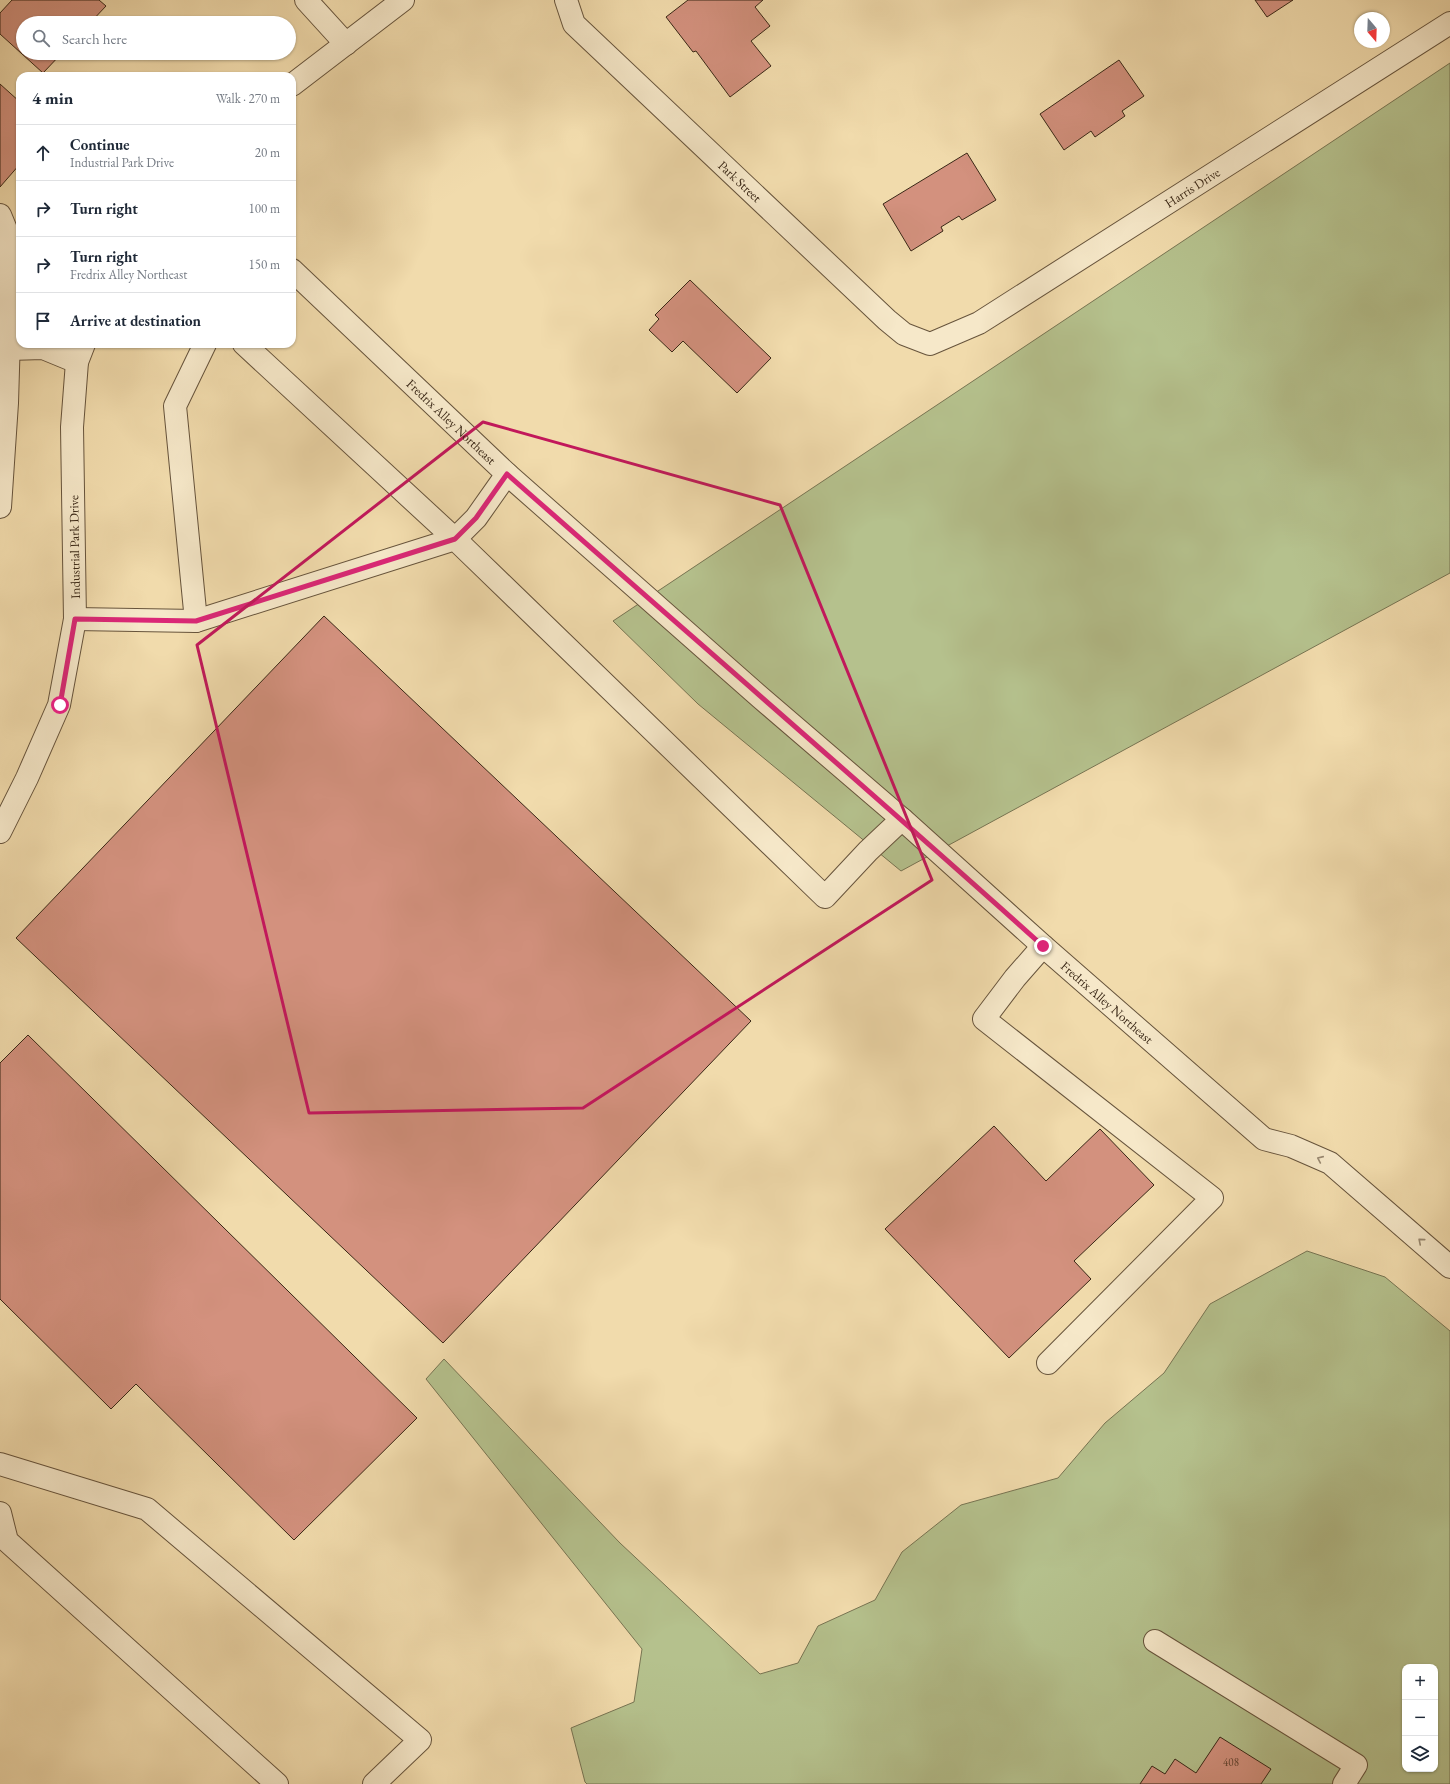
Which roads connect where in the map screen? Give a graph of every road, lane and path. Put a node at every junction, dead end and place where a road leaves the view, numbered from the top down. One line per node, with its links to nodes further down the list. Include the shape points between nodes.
1 (306, 0): 5 (street)
2 (403, 0): 5 (street)
3 (565, 1): 9 (street, Park Street, via 574,24 882,315 904,334)
4 (1450, 23): 9 (street, Harris Drive, via 979,323)
5 (346, 44): 6 (street)
6 (296, 82)
7 (0, 215): 12 (street, via 7,232 11,269)
8 (296, 274): 15 (street, Fredrix Alley Northeast)
9 (930, 344)
10 (203, 348): 19 (street, via 175,406)
11 (248, 348): 17 (street)
12 (9, 349): 13 (street, via 43,348); 14 (street)
13 (80, 353): 18 (street, Industrial Park Drive, via 72,427)
14 (4, 398): 16 (street)
15 (507, 474): 17 (street, via 476,518); 20 (street, Fredrix Alley Northeast)
16 (0, 507)
17 (455, 539): 19 (street); 20 (street, via 825,897)
18 (75, 619): 19 (street); 21 (street, Industrial Park Drive, via 60,705)
19 (196, 621)
20 (902, 819): 22 (street, Fredrix Alley Northeast)
21 (2, 824)
22 (1043, 946): 23 (street, Fredrix Alley Northeast, one-way to 22, via 1330,1163 1291,1146 1264,1139); 24 (street, via 984,1019 1212,1198)
23 (1450, 1267)
24 (1048, 1363)
25 (0, 1464): 29 (street, via 147,1510 420,1740)
26 (0, 1513): 28 (street, via 7,1541)
27 (1155, 1641): 30 (street, via 1356,1765)
28 (277, 1784)
29 (374, 1784)
30 (1344, 1784)

